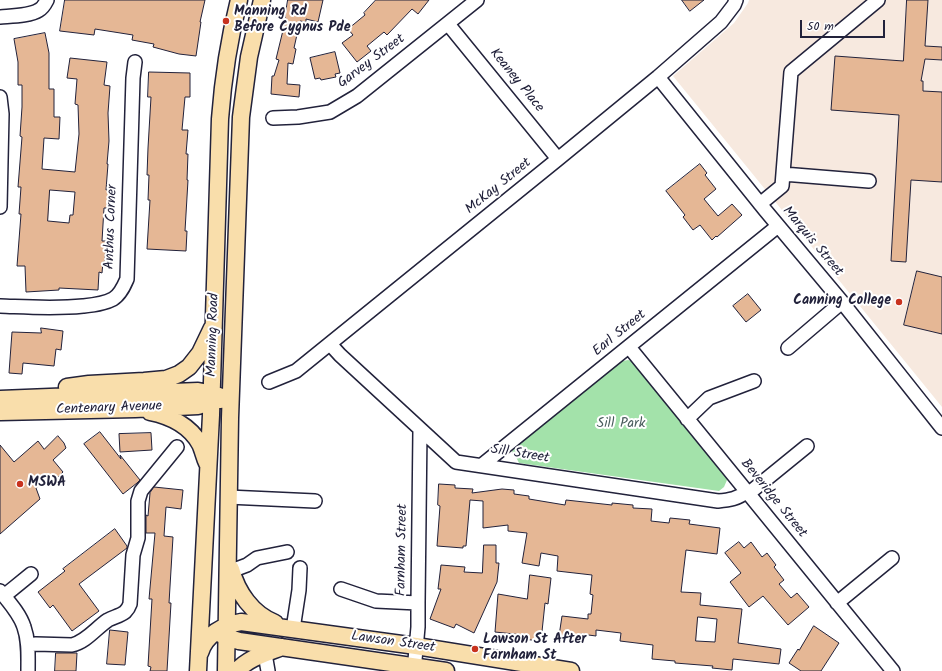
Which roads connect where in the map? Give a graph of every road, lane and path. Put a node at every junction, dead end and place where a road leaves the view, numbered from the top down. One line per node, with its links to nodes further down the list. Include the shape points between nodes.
1 (47, 0): 7 (street, via 32,14)
2 (239, 0): 21 (main road, Manning Road, via 222,90)
3 (262, 0): 25 (main road, Manning Road, via 249,57 241,117)
4 (477, 0): 8 (street, Garvey Street)
5 (736, 0): 10 (street, McKay Street, via 721,22)
6 (878, 0): 14 (street, via 791,72)
7 (0, 17)
8 (448, 24): 12 (street, Garvey Street, via 357,96 330,112); 13 (street, Keaney Place)
9 (135, 62): 20 (street, Anthus Corner, via 127,279 122,289 114,299 97,305 67,308)
10 (658, 77): 13 (street, McKay Street); 16 (street, Marquis Street)
11 (0, 97): 17 (street)
12 (273, 118)
13 (558, 159): 22 (street, McKay Street)
14 (783, 174): 15 (street); 16 (street, via 782,186)
15 (869, 181)
16 (760, 204): 18 (street, Marquis Street)
17 (0, 207)
18 (778, 226): 19 (street, Marquis Street); 23 (street, Earl Street)
19 (842, 302): 24 (street); 34 (street, Marquis Street)
20 (0, 306)
21 (214, 325): 28 (main road, via 200,353 191,364 179,374 166,379 89,384); 29 (main road, Manning Road)
22 (330, 344): 27 (street, McKay Street, via 296,371); 35 (street, Sill Street)
23 (629, 347): 33 (street, Beveridge Street); 38 (street, Earl Street)
24 (788, 348)
25 (231, 379): 29 (main road, via 226,389); 32 (main road, Manning Road)
26 (754, 381): 33 (street, via 709,398)
27 (269, 382)
28 (0, 397): 29 (main road, Centenary Avenue, via 198,391)
29 (213, 398): 30 (main road, Centenary Avenue, via 198,406); 32 (main road, via 226,407); 39 (main road, Manning Road)
30 (135, 409): 31 (main road, Centenary Avenue); 39 (main road, via 158,413 187,429 200,446)
31 (0, 412)
32 (230, 418): 41 (main road, Manning Road)
33 (687, 419): 40 (street, Beveridge Street)
34 (942, 428)
35 (420, 430): 38 (street, Sill Street, via 456,462); 52 (street, Farnham Street)
36 (807, 446): 40 (street, Sill Street)
37 (176, 447): 56 (street, via 141,492 138,501 138,538 133,555 128,609 106,621 82,642 72,645)
38 (482, 465): 40 (street, Sill Street, via 718,501 730,500)
39 (208, 468): 51 (main road, Manning Road)
40 (748, 492): 53 (street, Beveridge Street)
41 (228, 497): 42 (street); 44 (main road, Manning Road)
42 (315, 501)
43 (287, 552): 47 (street, via 257,558)
44 (228, 554): 47 (main road); 55 (main road, Manning Road)
45 (892, 558): 53 (street)
46 (300, 568): 54 (street)
47 (231, 571): 54 (main road, via 239,591 255,611 273,623)
48 (31, 574): 50 (street)
49 (341, 589): 52 (street, via 376,601)
50 (2, 594): 56 (street, via 24,627)
51 (202, 603): 55 (main road, via 204,617 212,629); 60 (main road, Manning Road)
52 (418, 603): 57 (street, Farnham Street)
53 (837, 603): 69 (street, Beveridge Street)
54 (293, 629): 55 (main road, Lawson Street, via 241,622); 57 (main road, Lawson Street)
55 (223, 632): 58 (main road, Lawson Street, via 239,641); 60 (main road, via 206,640); 64 (main road, Manning Road)
56 (28, 645): 62 (street)
57 (416, 646): 61 (street, Farnham Street); 68 (main road, Lawson Street)
58 (282, 648): 59 (main road); 61 (main road, Lawson Street)
59 (265, 654): 65 (main road, via 241,666); 66 (street)
60 (199, 655): 63 (main road, Manning Road)
61 (414, 669): 67 (main road, Lawson Street)
62 (28, 671)
63 (198, 671)
64 (226, 671)
65 (237, 671)
66 (268, 671)
67 (446, 671)
68 (571, 671)
69 (893, 671)

